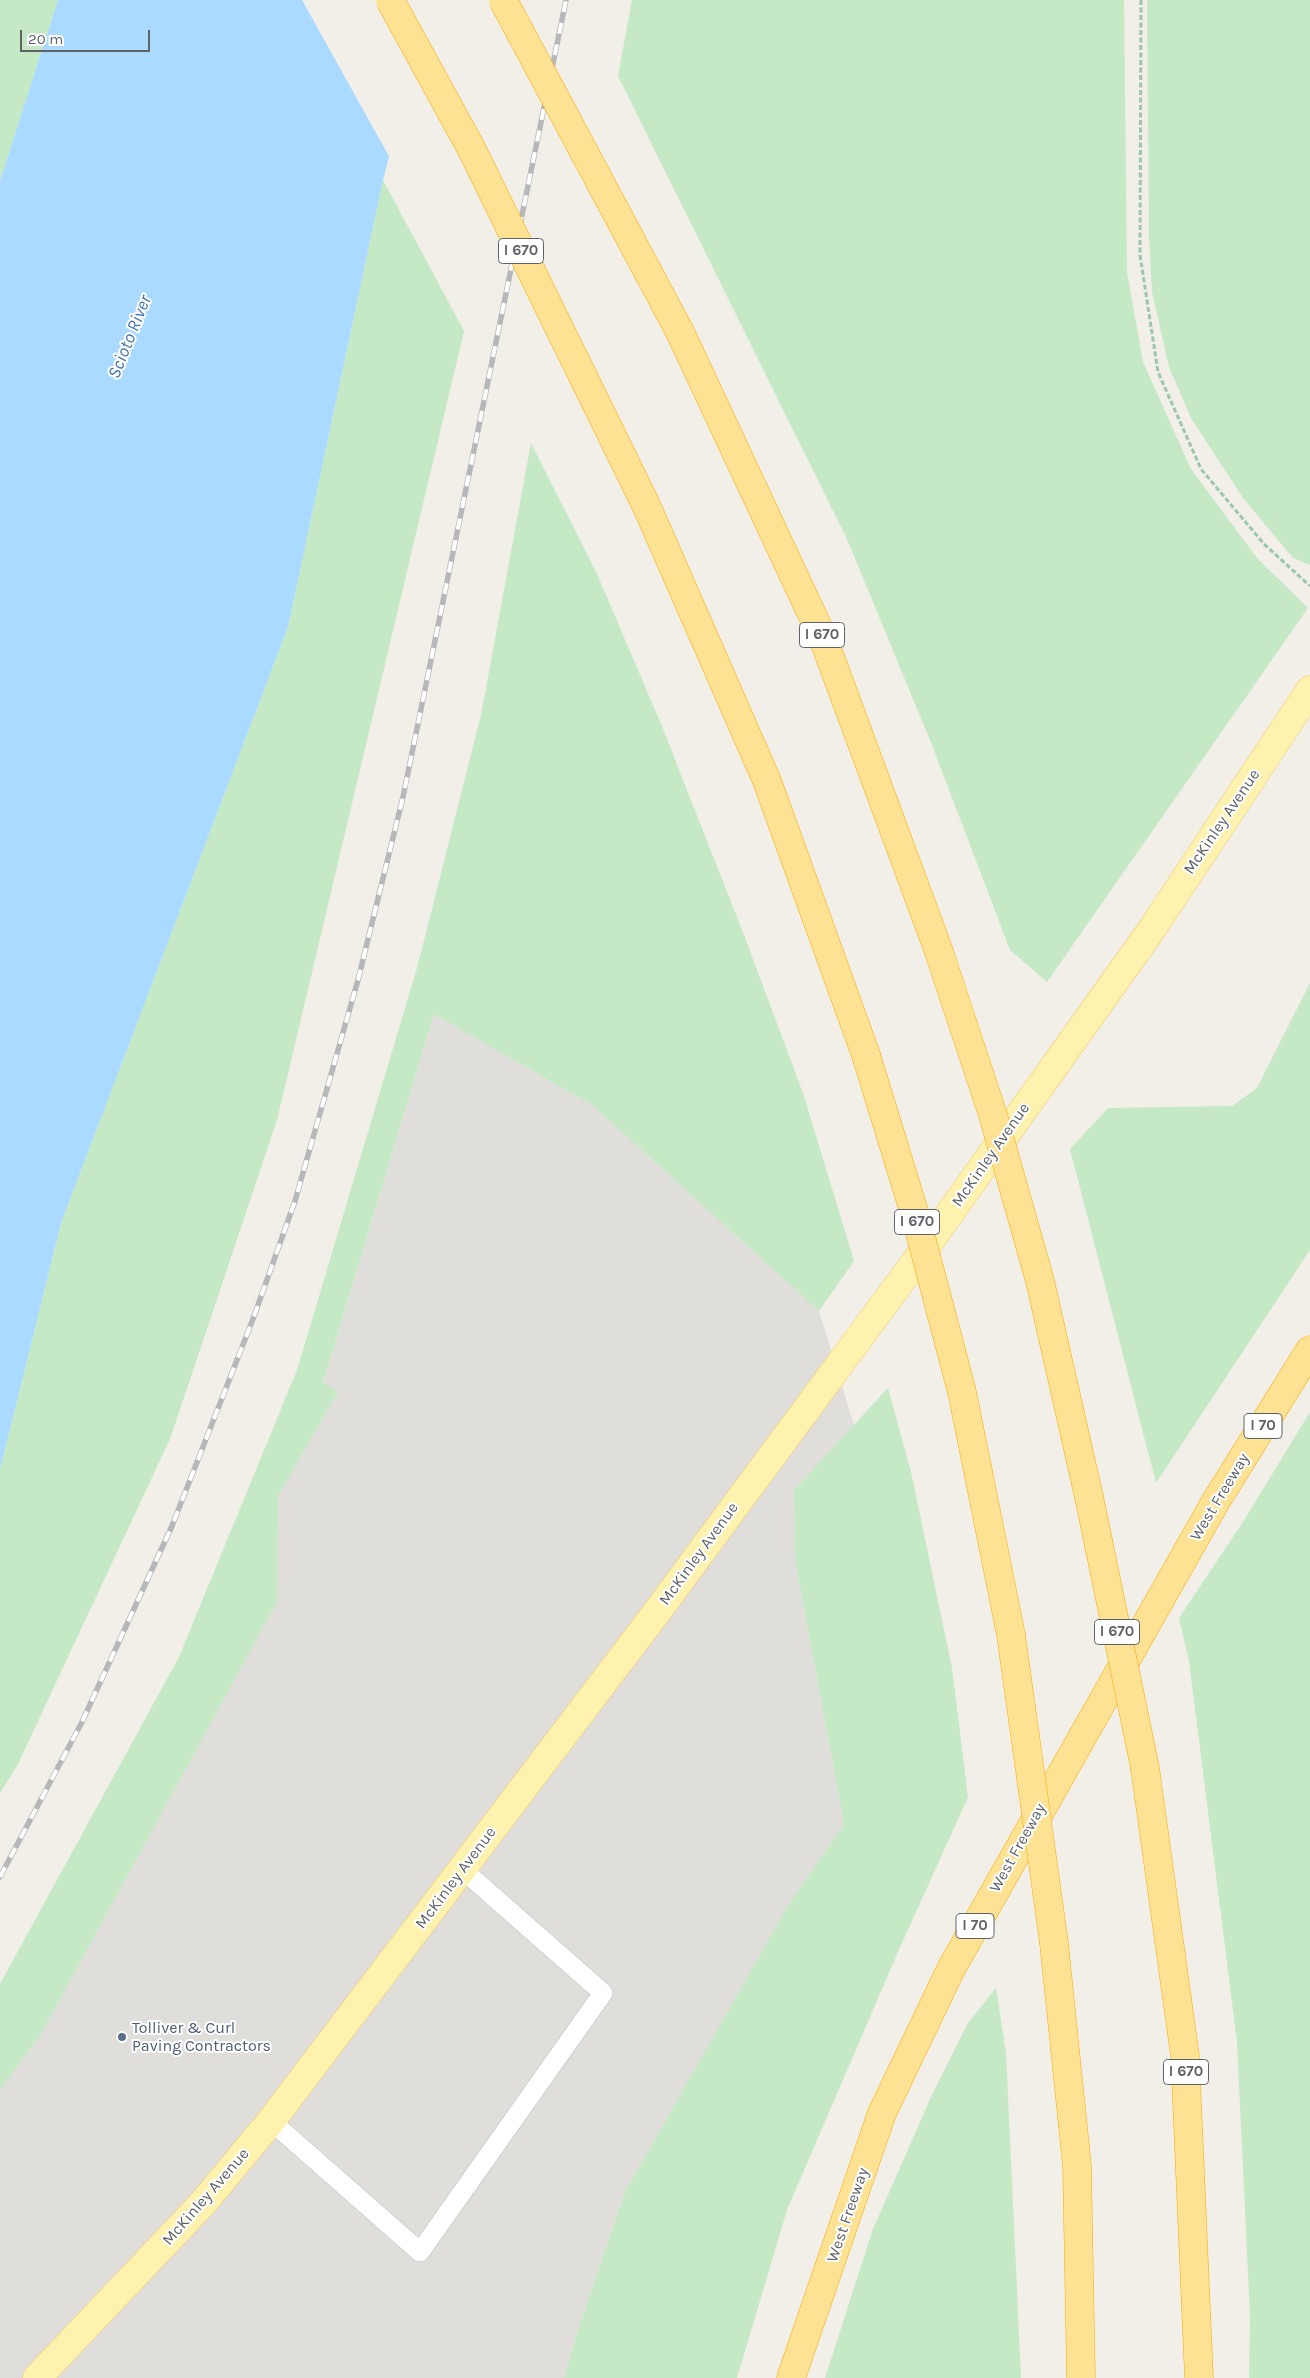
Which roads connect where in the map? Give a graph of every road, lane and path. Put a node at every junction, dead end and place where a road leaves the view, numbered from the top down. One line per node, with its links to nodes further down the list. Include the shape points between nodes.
1 (390, 0): 11 (highway, I 670, bridge, via 471,148 646,505 767,781 866,1055 916,1218 962,1392 1011,1635 1054,1943 1078,2166)
2 (503, 0): 12 (highway, I 670, bridge, via 680,332 823,638 938,949 993,1115 1040,1282 1145,1768 1185,2056)
3 (1141, 0): 4 (path, via 1140,255 1158,372 1202,469 1264,544)
4 (1310, 586)
5 (1310, 690): 7 (main road, McKinley Avenue, via 1152,929 913,1265)
6 (1310, 1350): 10 (highway, West Freeway / I 70, via 1216,1501 951,1969 882,2113)
7 (462, 1869): 8 (main road, McKinley Avenue); 8 (lane, via 603,1993 420,2252)
8 (271, 2121): 9 (main road, McKinley Avenue, via 203,2203)
9 (37, 2378)
10 (792, 2378)
11 (1081, 2378)
12 (1199, 2378)

